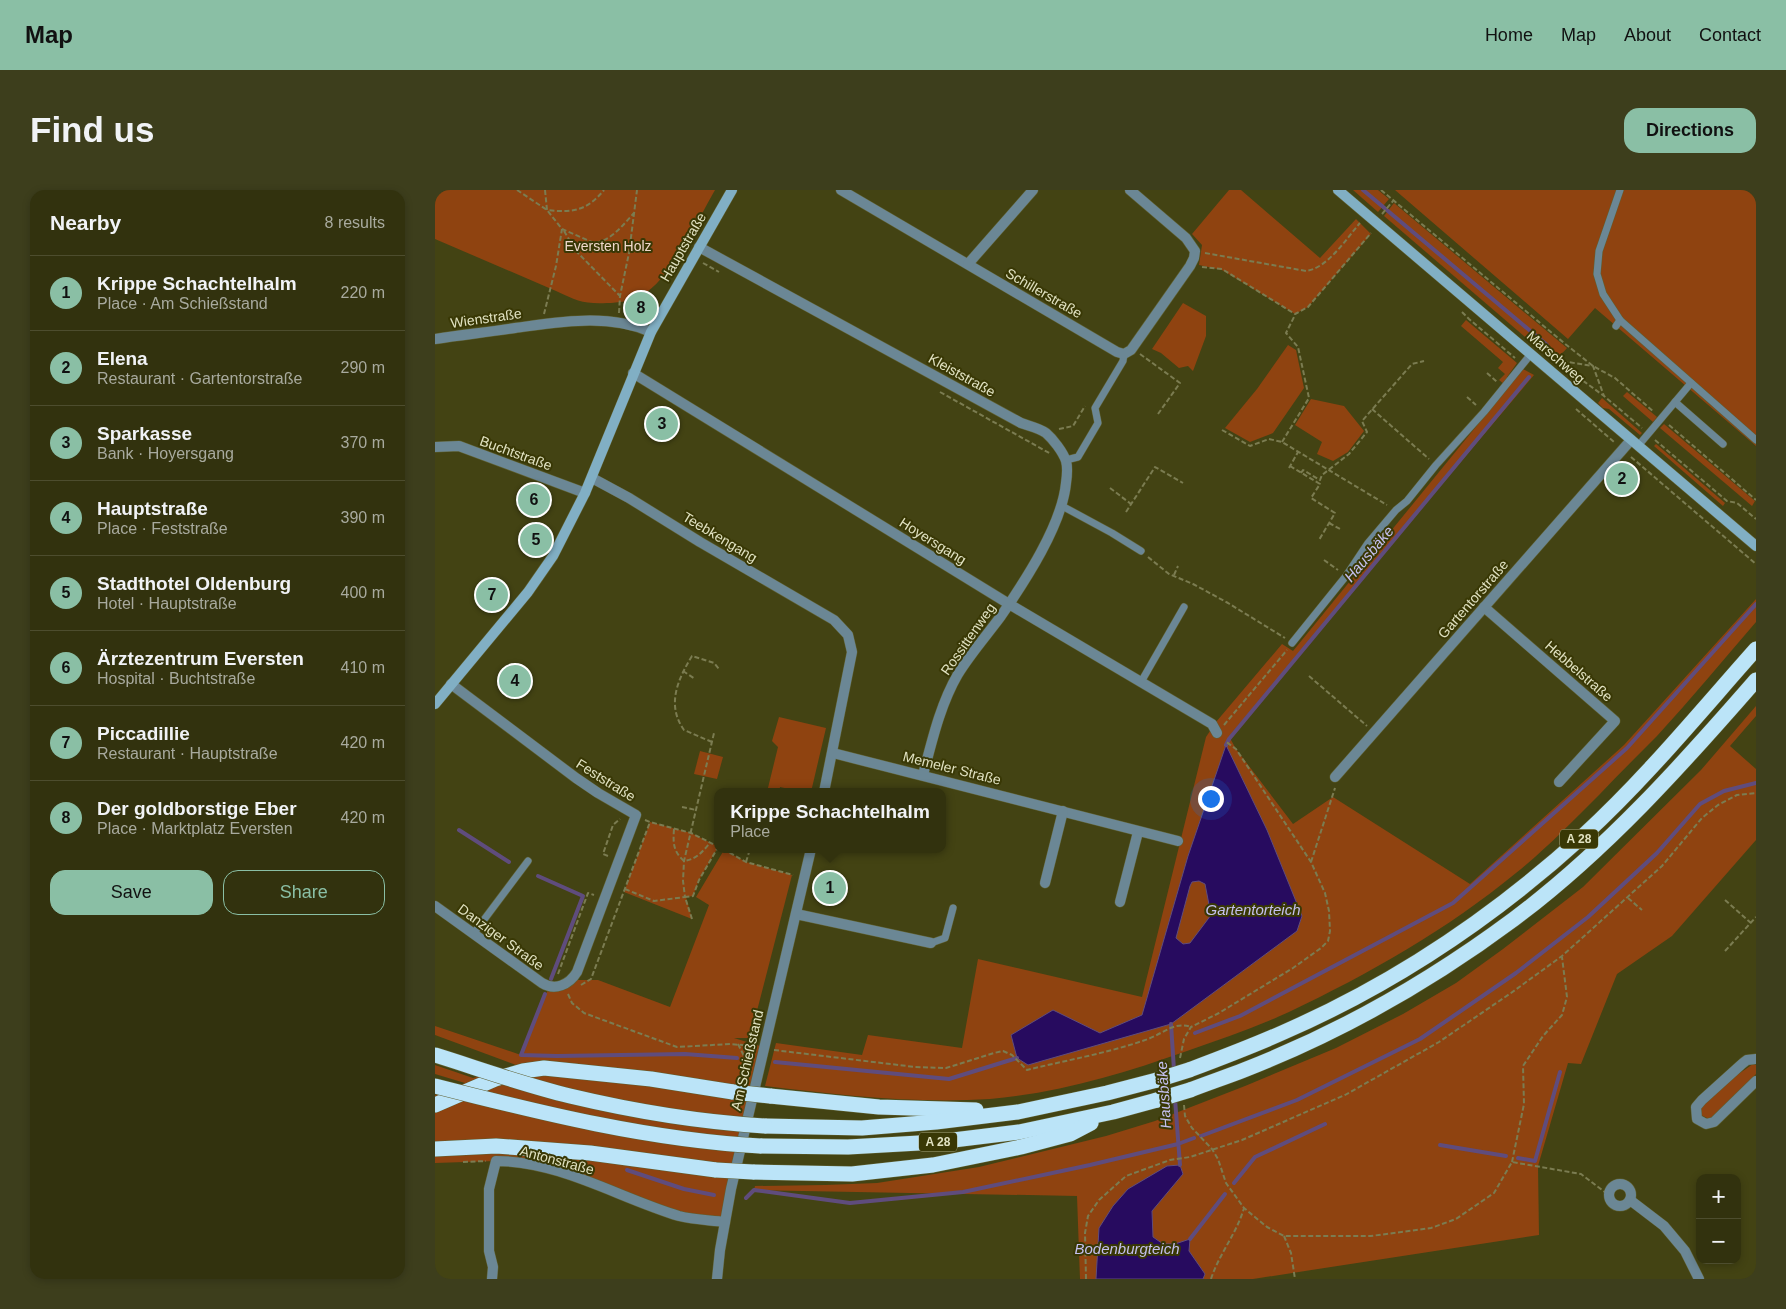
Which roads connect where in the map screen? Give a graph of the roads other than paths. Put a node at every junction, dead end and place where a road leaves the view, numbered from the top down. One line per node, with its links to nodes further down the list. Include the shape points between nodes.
1 (732, 190): 7 (street, Hauptstraße)
2 (841, 190): 8 (street, Schillerstraße)
3 (1033, 190): 8 (street)
4 (1130, 190): 11 (street, via 1186,238 1195,251 1190,266)
5 (1338, 190): 12 (street, Marschweg)
6 (1620, 190): 14 (lane, via 1599,251 1597,274 1603,294 1618,323)
7 (699, 247): 9 (street, Hauptstraße); 20 (street, Kleiststraße, via 1021,423 1045,433)
8 (968, 264): 11 (street, Schillerstraße, via 1117,352)
9 (651, 332): 10 (street, Wienstraße, via 619,322 576,321); 13 (street, Hauptstraße)
10 (435, 339)
11 (1128, 352): 20 (lane, via 1095,408 1098,423 1078,456)
12 (1531, 354): 17 (street, Marschweg); 29 (lane, via 1396,510)
13 (633, 373): 21 (street, Hauptstraße); 26 (street, Hoyersgang)
14 (1691, 383): 15 (lane); 16 (lane)
15 (1675, 402): 17 (lane, via 1647,434); 18 (lane)
16 (1756, 440)
17 (1634, 443): 24 (street, Marschweg); 28 (street, Gartentorstraße)
18 (1723, 444)
19 (435, 447): 22 (street, Buchtstraße, via 459,446)
20 (1066, 460): 23 (street)
21 (592, 478): 22 (street, Hauptstraße); 36 (street, Teebkengang, via 834,620 848,635 852,652)
22 (585, 494): 33 (street, Hauptstraße, via 545,569)
23 (1062, 506): 25 (lane); 26 (street, via 1047,542)
24 (1756, 546)
25 (1141, 551)
26 (1009, 604): 32 (street, Hoyersgang); 37 (street, Rossittenweg, via 975,647 949,692)
27 (1185, 607): 32 (lane)
28 (1484, 607): 38 (street, Gartentorstraße); 39 (street, Hebbelstraße, via 1615,721)
29 (1292, 643)
30 (1756, 649): 59 (highway, A 28, bridge, via 1584,835 1501,905 1422,958 1285,1032 1189,1070 1098,1096)
31 (1756, 680): 60 (highway, A 28, bridge, via 1624,823 1557,884 1515,918 1428,978 1339,1027 1253,1066 1191,1090)
32 (1141, 682): 35 (street, Hoyersgang, via 1213,724)
33 (451, 684): 34 (street, Hauptstraße); 53 (street, Feststraße, via 584,783 633,813)
34 (435, 704)
35 (1220, 736)
36 (833, 753): 37 (street, Memeler Straße); 40 (street)
37 (923, 775): 41 (street, Memeler Straße)
38 (1335, 777)
39 (1559, 782)
40 (825, 788)
41 (1063, 811): 42 (street, Memeler Straße); 46 (street)
42 (1138, 832): 43 (street, Memeler Straße); 47 (street)
43 (1178, 841)
44 (810, 853): 50 (street, Am Schießstand)
45 (528, 861): 51 (lane)
46 (1045, 883)
47 (1120, 902)
48 (435, 906): 51 (street, Danziger Straße)
49 (953, 908): 52 (lane, via 945,938)
50 (796, 914): 52 (street); 63 (street, Am Schießstand)
51 (474, 933): 53 (street, Danziger Straße, via 541,983 549,987)
52 (931, 944)
53 (567, 981)
54 (435, 1055): 59 (highway, A 28, bridge, via 623,1108 733,1124 862,1128)
55 (1756, 1059): 56 (street, via 1743,1063 1702,1100 1696,1107 1697,1119 1706,1124 1714,1122)
56 (1756, 1081)
57 (435, 1086): 60 (highway, A 28, bridge, via 615,1127 719,1144 760,1146 847,1147 937,1142 1019,1132)
58 (435, 1105): 59 (highway, bridge, via 495,1079 544,1068 879,1107)
59 (1018, 1112)
60 (1113, 1112): 61 (highway, bridge, via 1070,1134 1021,1147 933,1165 852,1174 716,1170 496,1146)
61 (435, 1149)
62 (1630, 1200): 62 (street, via 1625,1205 1612,1202 1613,1187 1622,1184 1630,1190); 66 (street, via 1664,1226 1685,1251)
63 (725, 1222): 64 (street, Antonstraße, via 681,1216 533,1165 496,1161 489,1188); 65 (street, Am Schießstand)
64 (492, 1279)
65 (717, 1279)
66 (1699, 1279)

